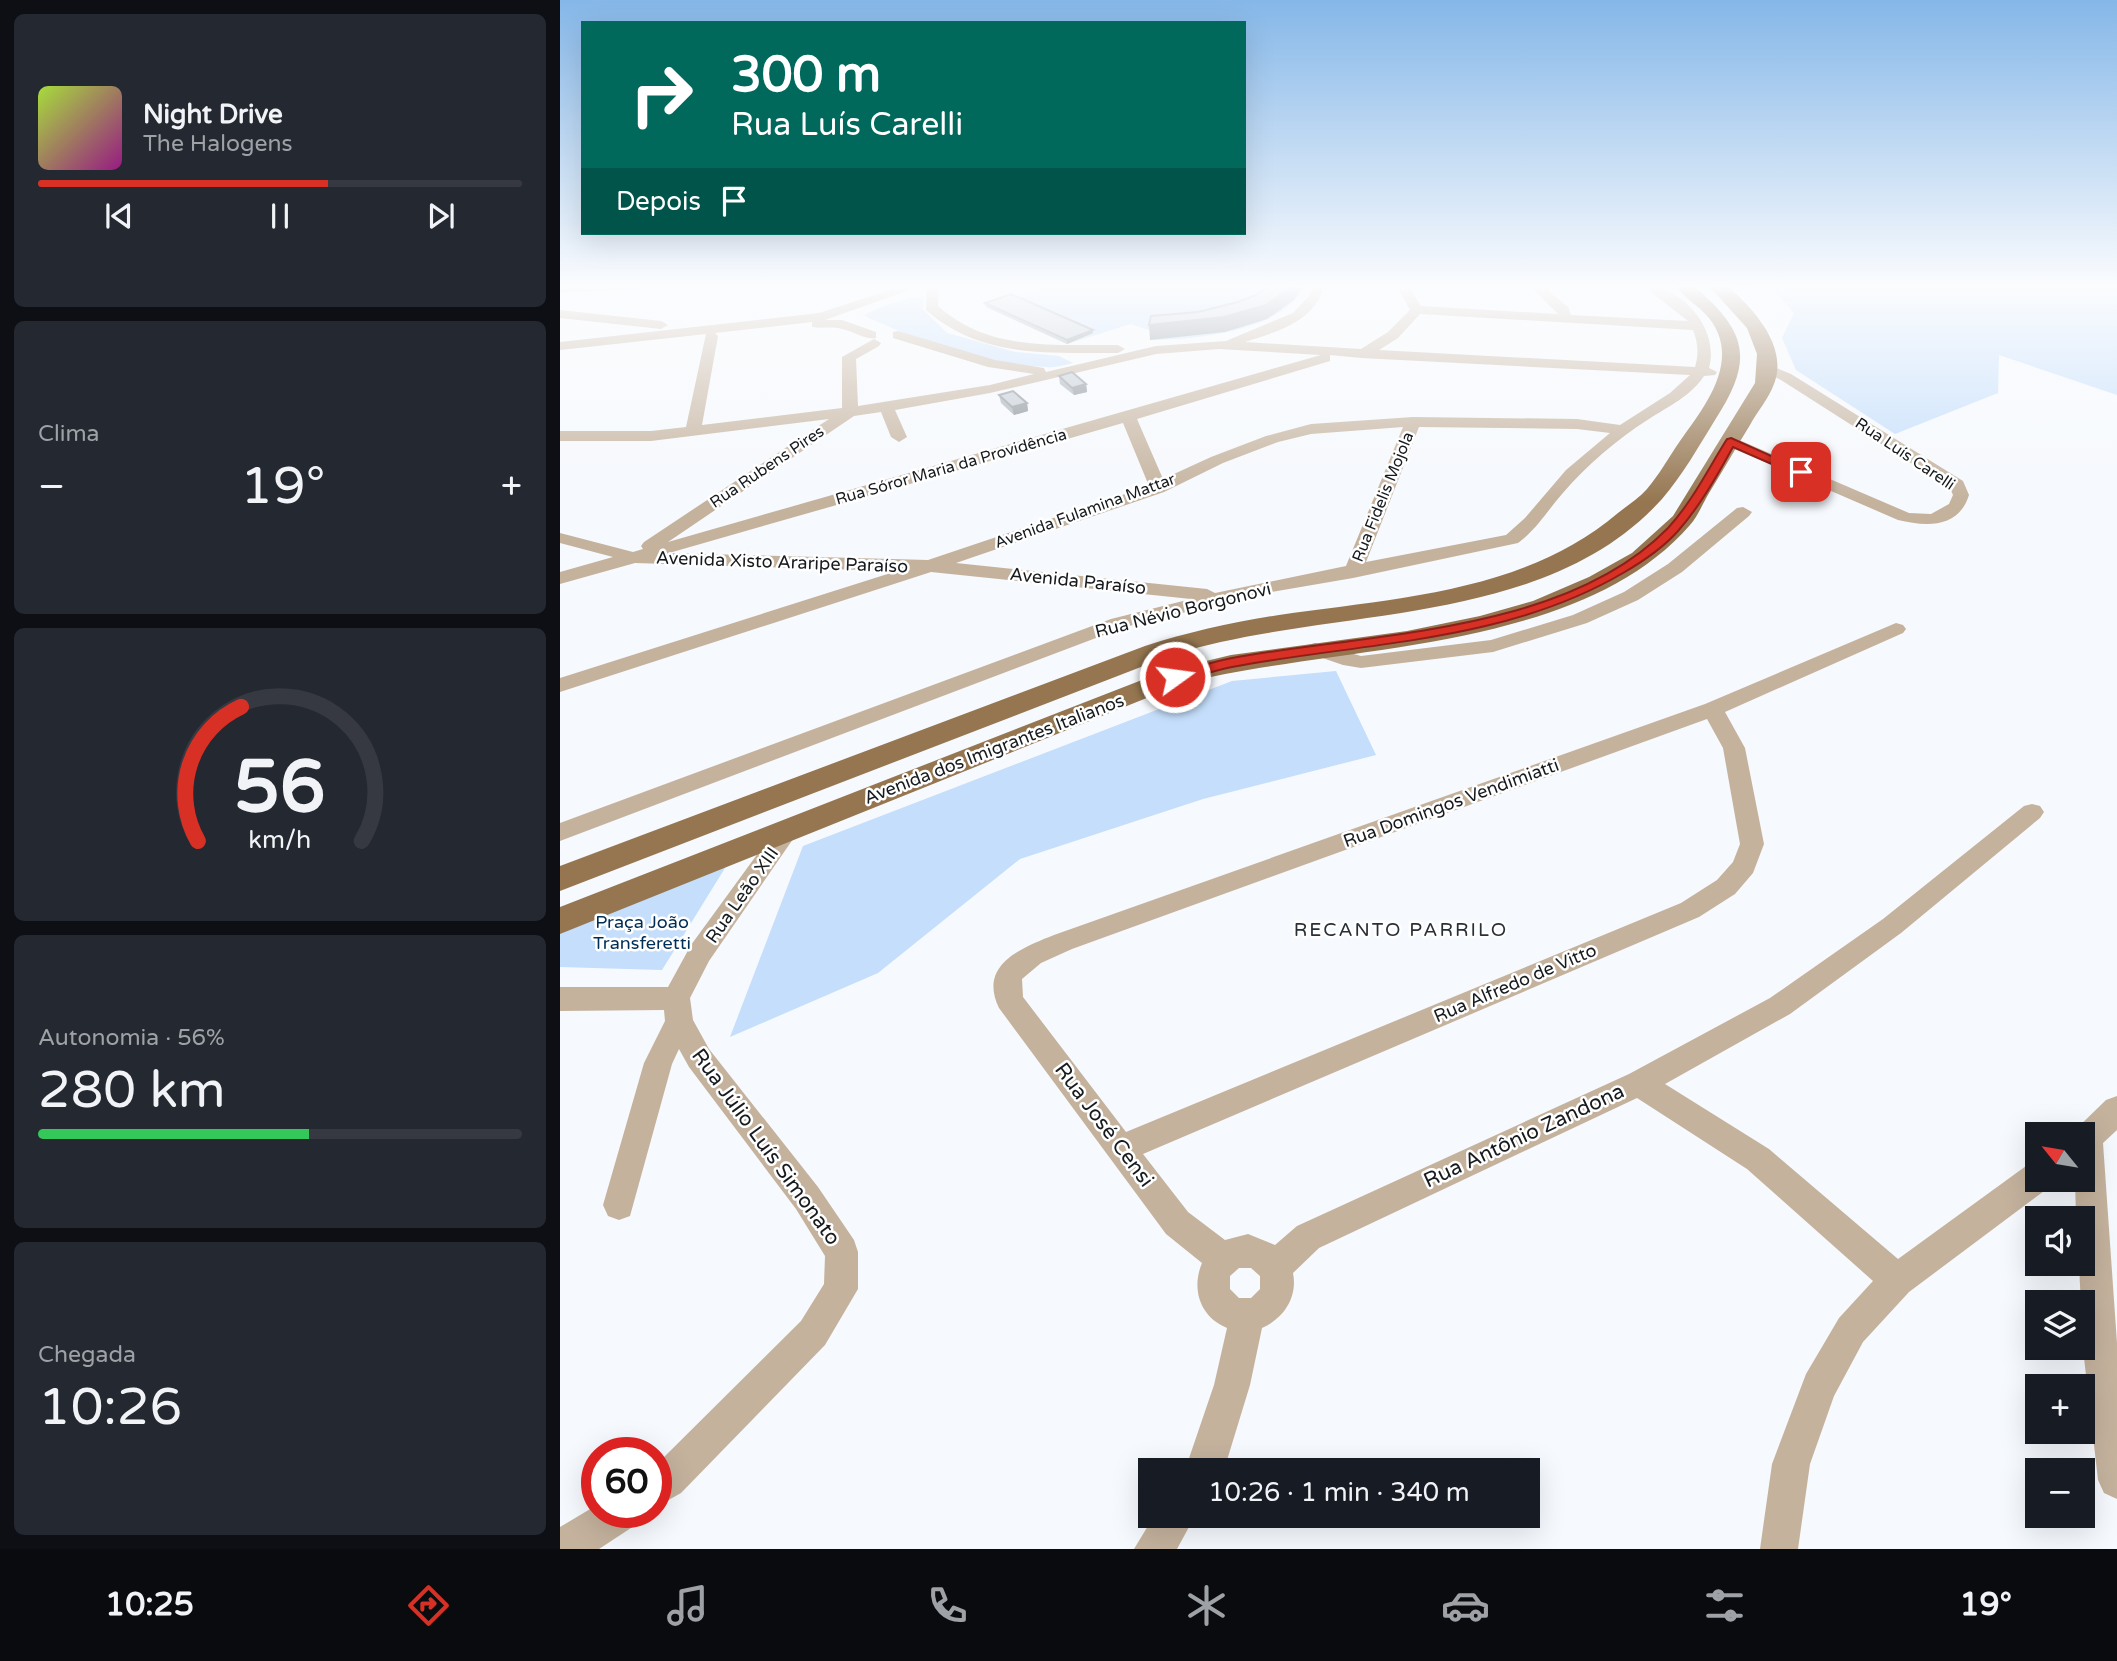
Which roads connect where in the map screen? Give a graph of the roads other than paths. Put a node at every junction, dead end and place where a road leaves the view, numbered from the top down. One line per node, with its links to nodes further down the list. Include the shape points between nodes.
1 (707, 357): 25 (street)
2 (850, 357): 21 (street, via 853,400)
3 (932, 357): 13 (street)
4 (965, 357): 15 (street)
5 (1086, 357): 12 (street)
6 (1119, 357): 12 (street)
7 (1327, 357): 22 (street, Rua Sóror Maria da Providência)
8 (1417, 357): 16 (street)
9 (1701, 357): 16 (street)
10 (1731, 357): 18 (main road)
11 (1767, 357): 14 (main road)
12 (1100, 361): 15 (street)
13 (979, 368): 17 (street); 19 (street, via 990,379)
14 (1769, 369): 28 (main road, Avenida dos Imigrantes Italianos); 28 (street, Rua Luís Carelli, via 1957,485 1961,495 1957,507 1930,521 1916,520)
15 (1056, 373): 17 (street)
16 (1697, 377): 18 (street); 24 (street, Rua Névio Borgonovi)
17 (1022, 381): 19 (street)
18 (1726, 381): 30 (main road, Avenida dos Imigrantes Italianos)
19 (990, 389): 20 (street)
20 (882, 407): 21 (street); 27 (street)
21 (849, 412): 25 (street); 34 (street, Rua Rubens Pires)
22 (1128, 417): 29 (street); 34 (street, Rua Sóror Maria da Providência)
23 (1413, 422): 24 (street, Avenida Fulamina Mattar); 29 (street, Avenida Fulamina Mattar, via 1311,429 1272,439); 36 (street, Rua Fidelis Mojola)
24 (1623, 430): 36 (street, Rua Névio Borgonovi, via 1554,493 1531,527 1512,539)
25 (693, 432): 26 (street)
26 (560, 436)
27 (899, 437)
28 (1731, 442): 32 (main road, Avenida dos Imigrantes Italianos)
29 (1158, 488): 35 (street, Avenida Fulamina Mattar)
30 (1654, 494): 32 (main road, via 1653,512); 46 (main road, Avenida dos Imigrantes Italianos, via 1604,536 1561,562 1503,584 1426,604 1221,633 1154,652)
31 (1743, 512): 40 (street, via 1631,596 1564,625 1493,646 1361,662)
32 (1682, 520): 40 (main road, Avenida dos Imigrantes Italianos, via 1640,558 1542,606 1407,639)
33 (560, 538): 34 (street)
34 (633, 558): 35 (street, Avenida Xisto Araripe Paraíso); 37 (street, Rua Sóror Maria da Providência)
35 (930, 566): 38 (street, Avenida Paraíso); 41 (street, Avenida Fulamina Mattar)
36 (1353, 572): 38 (street, Rua Névio Borgonovi)
37 (560, 578)
38 (1225, 597): 45 (street, Rua Névio Borgonovi, via 1118,623)
39 (1896, 629): 42 (street, Rua Domingos Vendimiatti)
40 (1315, 649): 44 (main road, Avenida dos Imigrantes Italianos, via 1175,677)
41 (560, 685)
42 (1713, 709): 48 (street, Rua Domingos Vendimiatti, via 1063,942 1032,954); 54 (street, Rua Alfredo de Vitto, via 1734,748 1752,844 1744,866 1726,887 1690,910)
43 (2032, 812): 51 (street, via 1892,926 1780,1006)
44 (788, 830): 47 (main road, Avenida dos Imigrantes Italianos); 50 (street, Rua Leão XIII, via 701,953)
45 (560, 832)
46 (560, 878)
47 (560, 921)
48 (1008, 975): 54 (street, Rua José Censi, via 1009,1000)
49 (560, 999): 50 (street)
50 (677, 1009): 57 (street, Rua Leão XIII); 62 (street, Rua Júlio Luís Simonato, via 699,1058 807,1198 842,1252 841,1289)
51 (1639, 1083): 59 (street, Rua Antônio Zandona, via 1308,1237); 60 (street, Rua Antônio Zandona, via 1758,1158)
52 (2117, 1110): 53 (street)
53 (2095, 1131)
54 (1122, 1148): 58 (street, Rua José Censi, via 1177,1223)
55 (2025, 1186): 60 (street)
56 (2089, 1192): 65 (street, via 2100,1349)
57 (619, 1205)
58 (1224, 1260): 59 (street, via 1251,1250); 61 (street, via 1213,1277 1214,1297 1227,1312)
59 (1274, 1268): 61 (street, via 1274,1296)
60 (1897, 1280): 68 (street, via 1851,1330 1819,1387 1791,1464)
61 (1247, 1316): 63 (street, via 1233,1385)
62 (813, 1333): 64 (street)
63 (1210, 1458)
64 (672, 1475)
65 (2117, 1480)
66 (595, 1528): 67 (street)
67 (560, 1547)
68 (1779, 1549)

